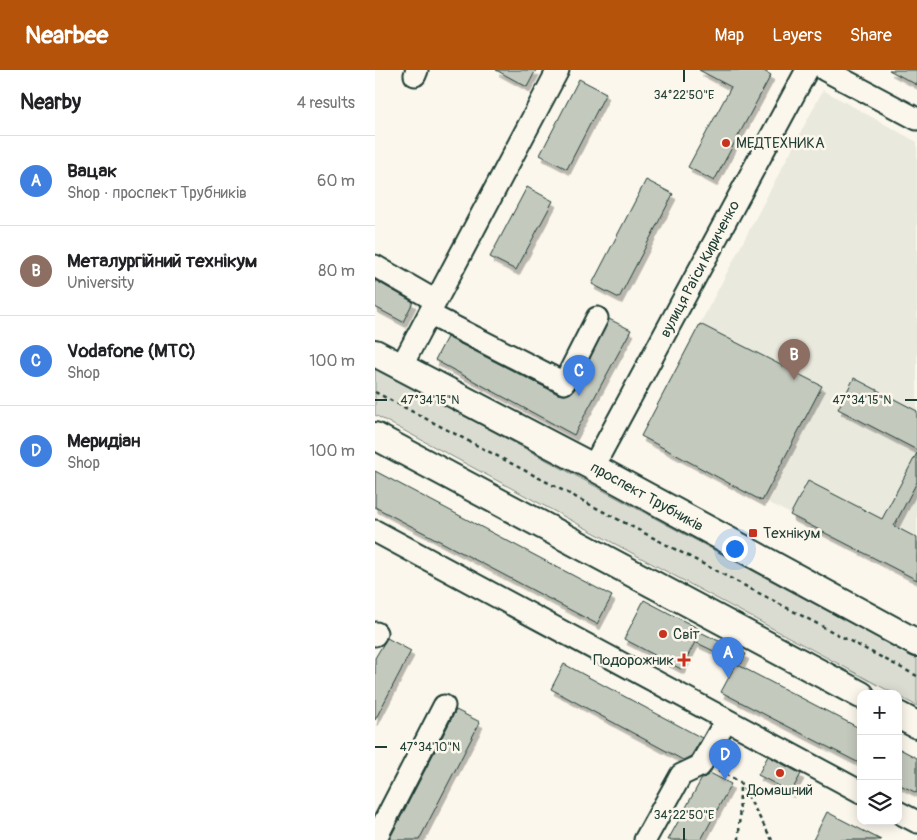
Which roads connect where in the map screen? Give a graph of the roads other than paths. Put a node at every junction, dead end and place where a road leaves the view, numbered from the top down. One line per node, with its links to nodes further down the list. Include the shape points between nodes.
1 (558, 70): 6 (street)
2 (807, 70): 11 (street, вулиця Раїси Кириченко)
3 (825, 70): 4 (street)
4 (917, 119)
5 (375, 266): 6 (street)
6 (433, 308): 7 (street, via 563,383); 9 (street)
7 (597, 318)
8 (375, 353): 9 (main road, проспект Трубників)
9 (401, 367): 11 (main road, проспект Трубників)
10 (375, 436): 14 (main road)
11 (593, 467): 13 (main road, проспект Трубників)
12 (375, 531): 17 (street)
13 (917, 644)
14 (857, 693)
15 (443, 706): 22 (street)
16 (902, 717): 18 (main road)
17 (727, 720): 19 (street); 23 (street, via 700,766 681,775)
18 (917, 725)
19 (857, 790)
20 (902, 814): 21 (street)
21 (917, 822)
22 (375, 840)
23 (645, 840)

